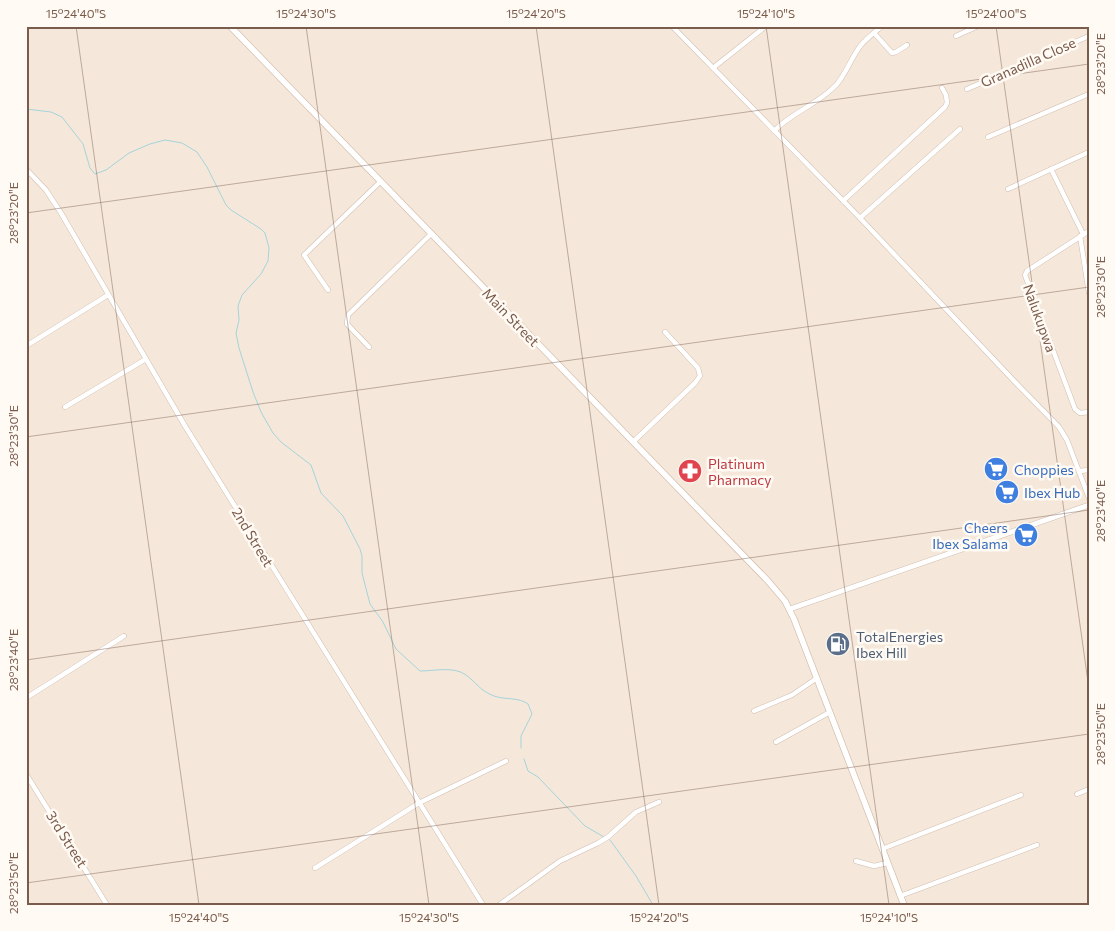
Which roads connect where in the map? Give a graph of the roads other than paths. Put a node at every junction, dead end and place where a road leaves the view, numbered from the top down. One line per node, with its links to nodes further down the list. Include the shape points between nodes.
1 (230, 26): 20 (main road, Main Street)
2 (672, 26): 10 (street)
3 (766, 26): 10 (street)
4 (882, 26): 6 (street)
5 (978, 26): 7 (street)
6 (874, 33): 9 (street, via 892,53); 15 (street, via 861,45 837,84)
7 (956, 36)
8 (1089, 36): 12 (street, Granadilla Close)
9 (907, 45)
10 (713, 68): 15 (street)
11 (942, 88): 22 (street, via 948,103 945,107)
12 (967, 89)
13 (1089, 94): 16 (street)
14 (960, 129): 23 (street)
15 (774, 131): 22 (street)
16 (988, 137)
17 (1089, 152): 18 (street)
18 (1051, 169): 21 (street); 26 (street)
19 (26, 170): 29 (street, 2nd Street, via 46,190)
20 (380, 182): 25 (main road, Main Street); 27 (street, via 304,255)
21 (1008, 190)
22 (843, 201): 23 (street)
23 (860, 218): 38 (street, via 1059,426 1068,440)
24 (1089, 231): 26 (street)
25 (431, 234): 32 (street, via 348,315 347,324); 36 (main road, Main Street)
26 (1082, 235): 28 (street); 35 (street, Nalukupwa, via 1025,275 1075,409 1080,413)
27 (328, 290)
28 (1089, 293)
29 (108, 295): 31 (street); 33 (street, 2nd Street)
30 (665, 332): 36 (street, via 698,368 700,376)
31 (26, 346)
32 (369, 347)
33 (146, 359): 34 (street); 54 (street, 2nd Street)
34 (65, 407)
35 (1089, 412)
36 (633, 442): 41 (main road, Main Street, via 768,580)
37 (1089, 470): 38 (street)
38 (1079, 471): 39 (street)
39 (1089, 498)
40 (1089, 505): 41 (street)
41 (790, 609): 43 (main road, Main Street)
42 (124, 636): 44 (street)
43 (817, 678): 45 (street, via 792,695); 46 (main road, Main Street)
44 (26, 698)
45 (754, 711)
46 (830, 712): 47 (street); 56 (main road, Main Street)
47 (776, 742)
48 (506, 762): 54 (street)
49 (26, 774): 61 (street, 3rd Street)
50 (1089, 789): 51 (street)
51 (1077, 794)
52 (1021, 795): 56 (street)
53 (658, 802): 63 (street, via 628,817 608,837 560,861)
54 (419, 803): 59 (street); 62 (street, 2nd Street)
55 (1037, 845): 60 (street)
56 (882, 849): 58 (main road, Main Street)
57 (856, 861): 58 (street, via 874,866)
58 (887, 863): 60 (main road, Main Street)
59 (314, 868)
60 (900, 896): 64 (main road, Main Street)
61 (107, 905)
62 (482, 905)
63 (499, 905)
64 (904, 905)

